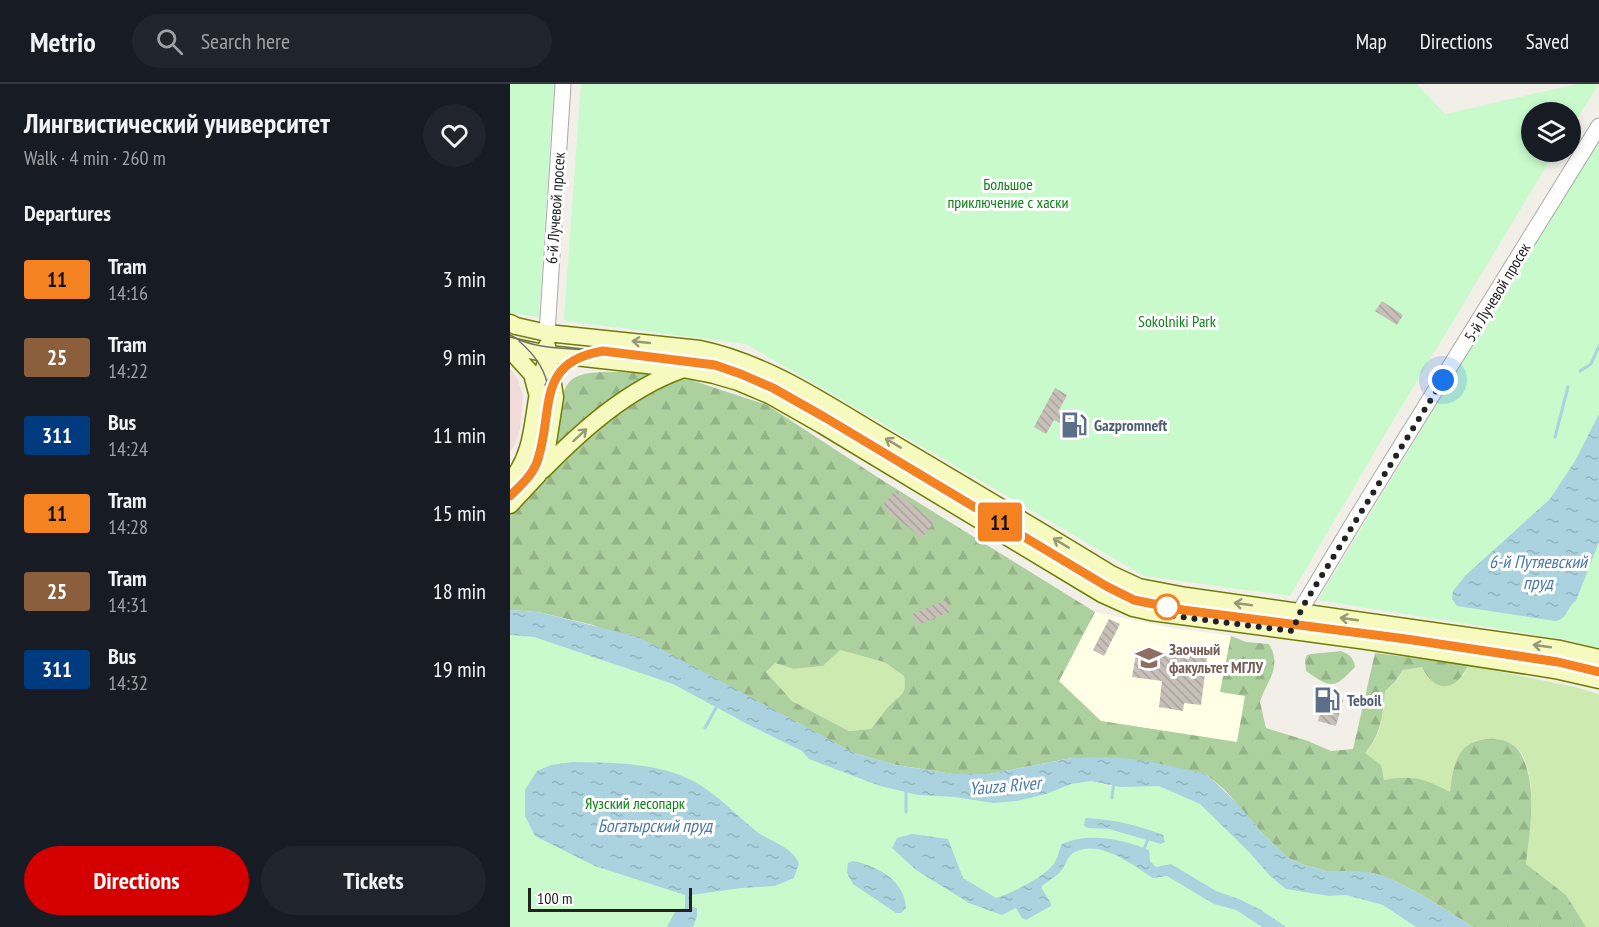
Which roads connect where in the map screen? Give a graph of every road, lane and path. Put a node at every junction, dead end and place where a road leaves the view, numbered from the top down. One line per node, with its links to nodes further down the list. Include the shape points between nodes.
1 (563, 84): 4 (street, 6-й Лучевой просек)
2 (1599, 126): 12 (street, 5-й Лучевой просек)
3 (510, 323): 4 (main road)
4 (547, 333): 6 (main road); 12 (main road, one-way to 4, via 1178,595 1126,582 824,403 735,358 677,345)
5 (510, 348): 6 (main road); 8 (main road, via 532,374)
6 (548, 354): 7 (main road); 8 (main road); 9 (main road, via 555,397 546,455)
7 (683, 369): 9 (main road, one-way to 7, via 631,394); 13 (main road, via 738,382 771,396 1118,601 1151,612)
8 (537, 397): 10 (main road, via 532,440 524,462)
9 (538, 475): 11 (main road)
10 (510, 482)
11 (510, 505)
12 (1301, 612): 13 (street, 5-й Лучевой просек); 14 (main road, one-way to 12)
13 (1292, 631): 15 (main road, via 1555,669)
14 (1599, 658)
15 (1599, 680)

